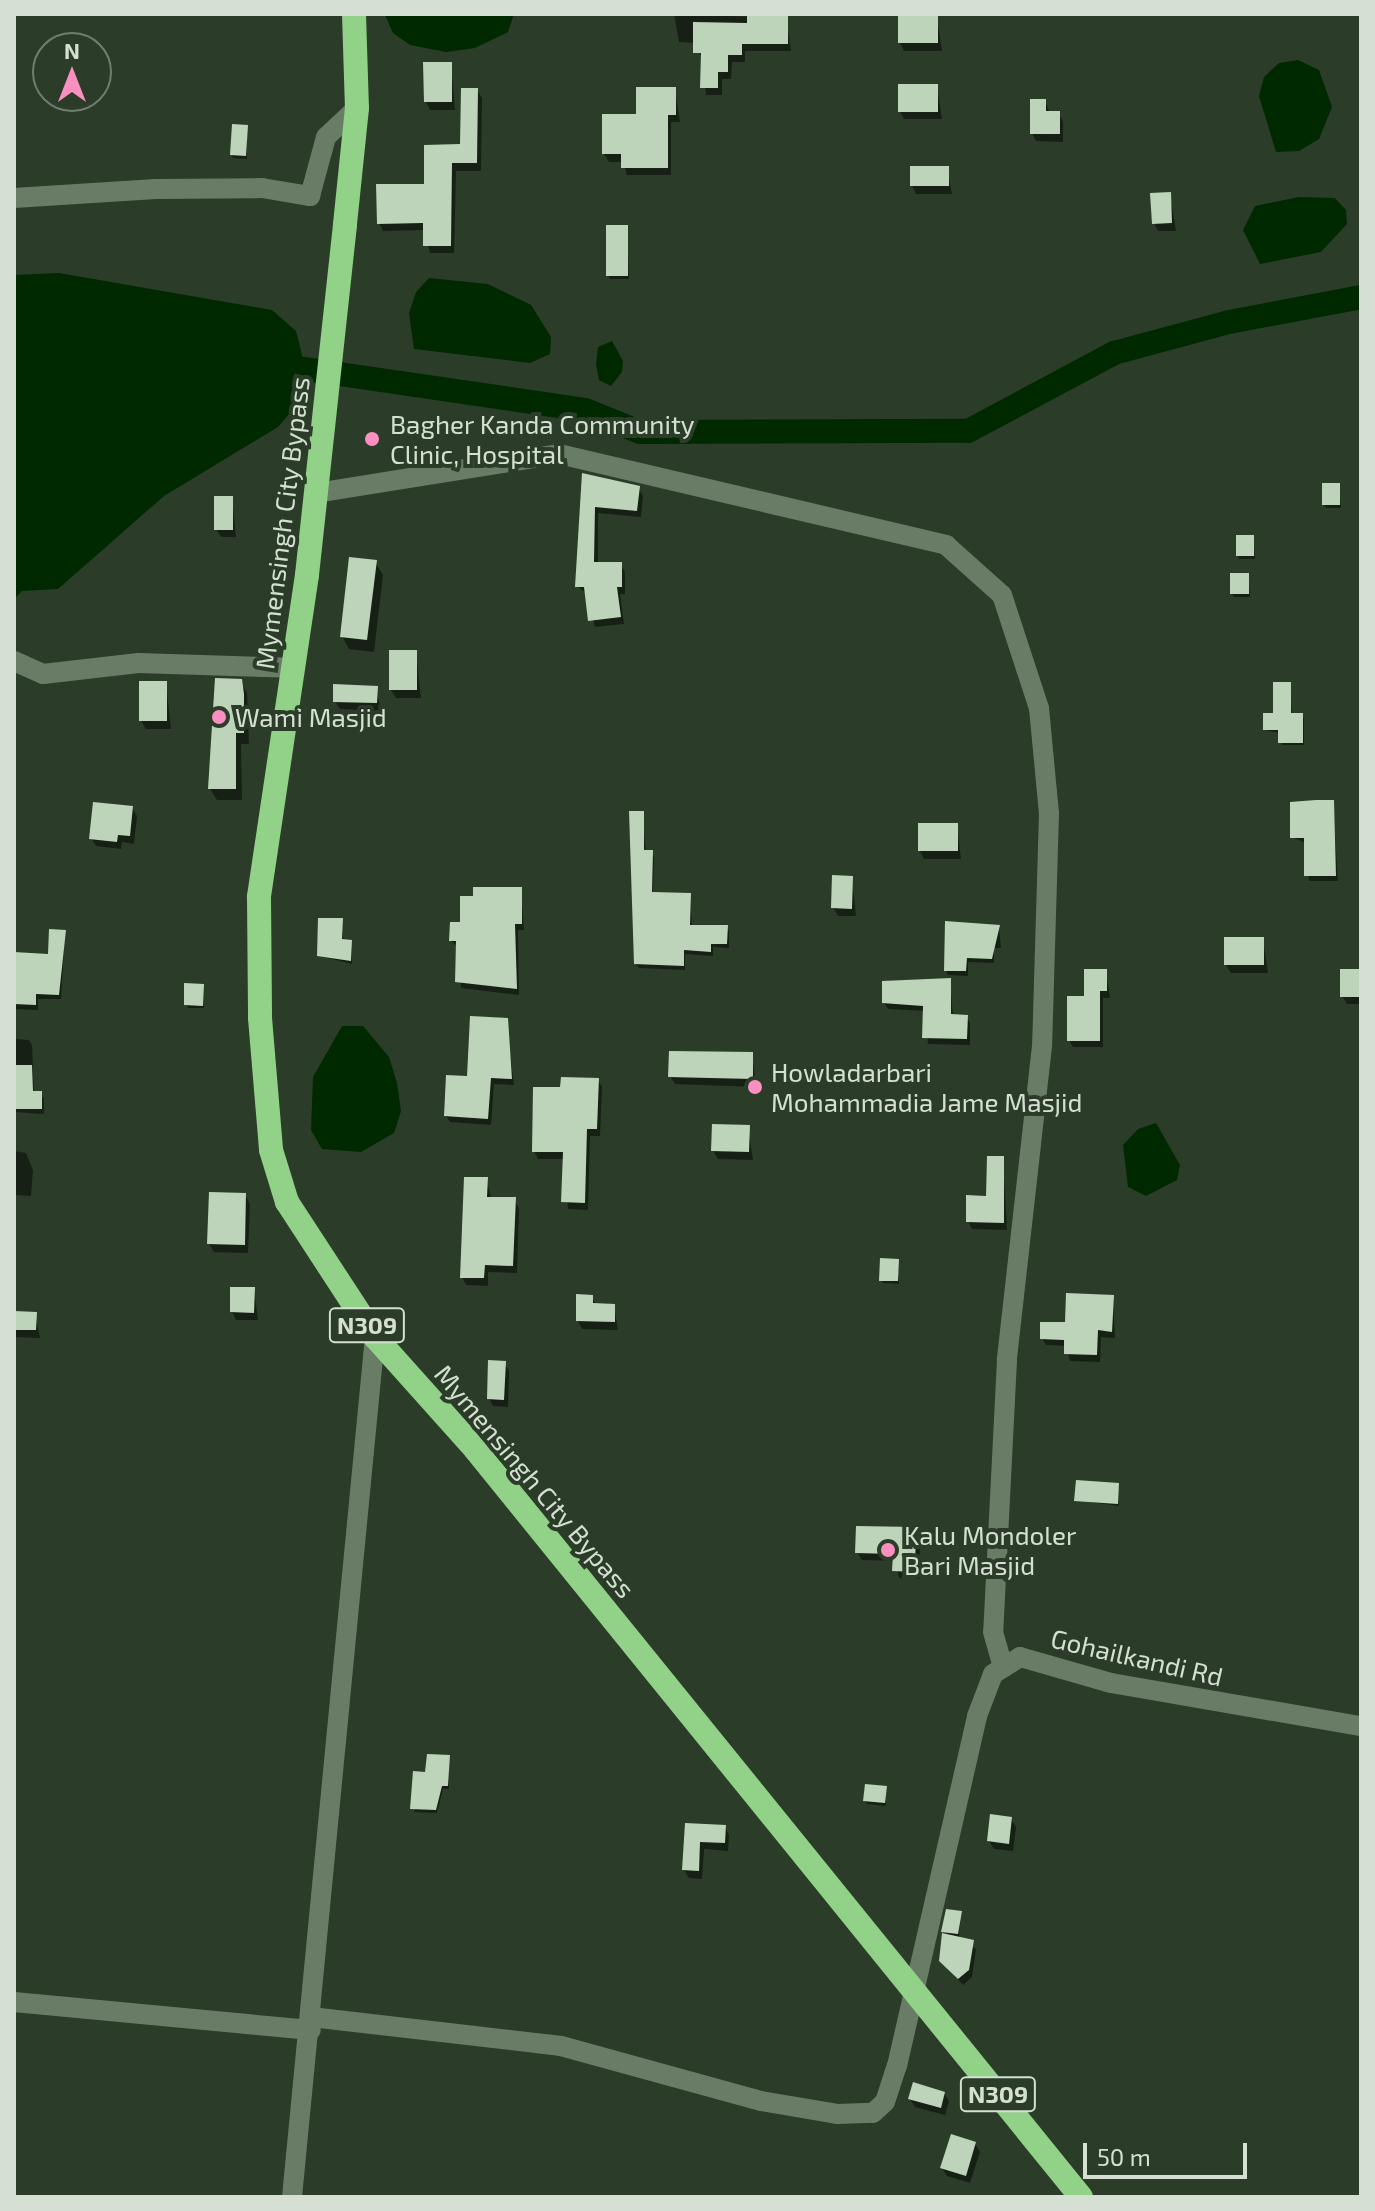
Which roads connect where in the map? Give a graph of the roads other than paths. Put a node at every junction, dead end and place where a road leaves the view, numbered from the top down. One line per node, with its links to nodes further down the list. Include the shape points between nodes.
1 (354, 14): 2 (highway, Mymensingh City Bypass)
2 (357, 108): 3 (street, via 326,137 310,196 262,188); 4 (highway, Mymensingh City Bypass)
3 (14, 198)
4 (316, 493): 6 (highway, Mymensingh City Bypass / N309); 8 (street, via 559,454 946,545 1002,595 1039,708 1049,813 1042,1046 1007,1360 993,1632)
5 (14, 661): 6 (street, via 43,674 138,663)
6 (293, 668): 7 (highway, Mymensingh City Bypass / N309, via 259,897 260,1018 271,1150 287,1202)
7 (375, 1337): 10 (highway, Mymensingh City Bypass / N309, via 475,1449); 12 (street)
8 (1003, 1668): 9 (street, Gohailkandi Rd, via 1020,1657 1111,1683); 10 (street, via 993,1674 977,1716)
9 (1361, 1726)
10 (915, 1991): 12 (street, via 885,2102 873,2113 837,2114 761,2101 561,2046); 14 (highway, Mymensingh City Bypass / N309)
11 (14, 2002): 12 (street)
12 (311, 2023): 13 (street)
13 (292, 2197)
14 (1081, 2197)

